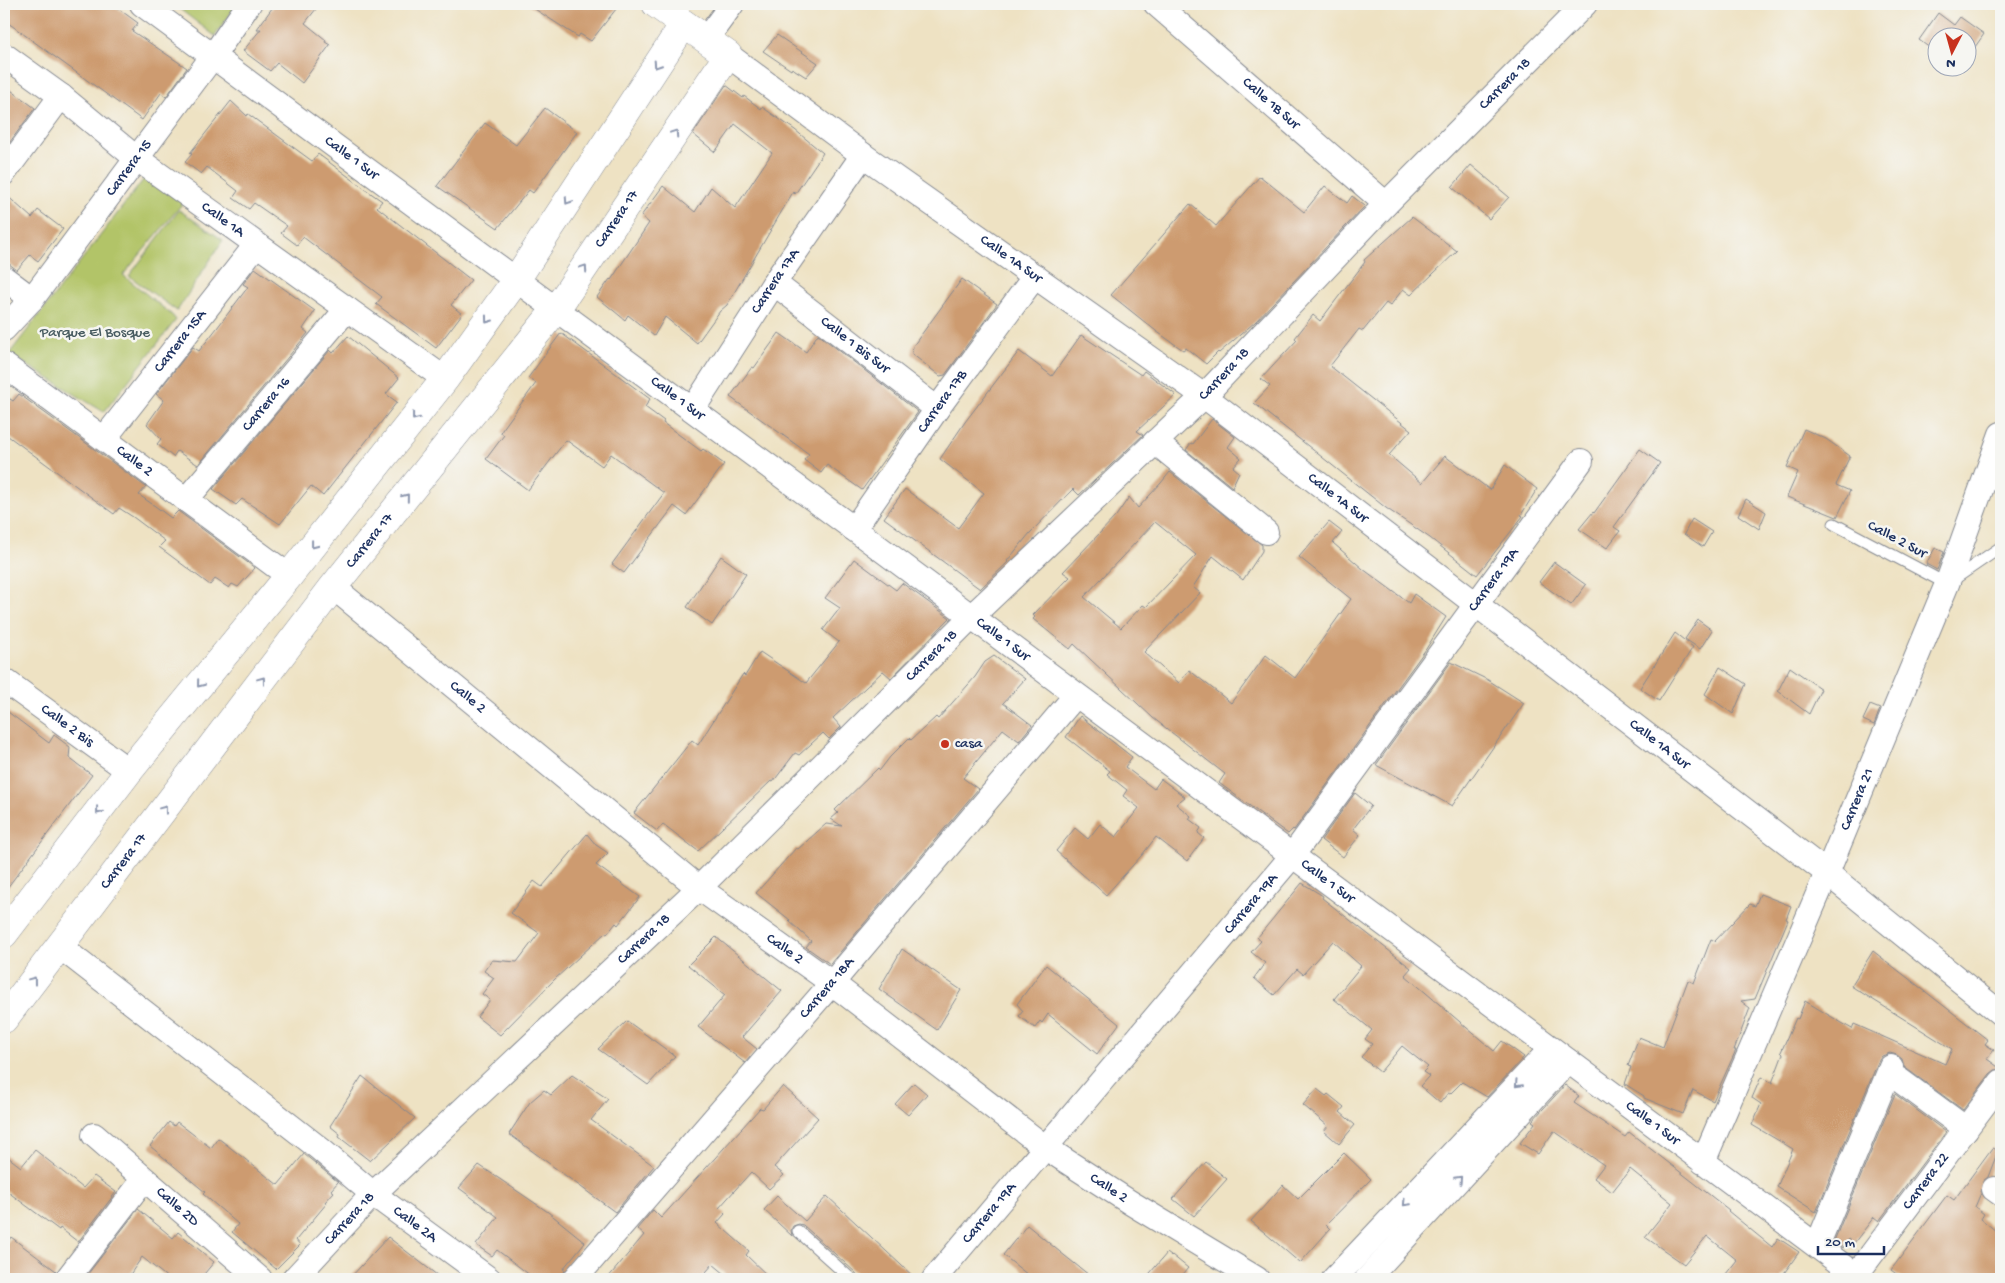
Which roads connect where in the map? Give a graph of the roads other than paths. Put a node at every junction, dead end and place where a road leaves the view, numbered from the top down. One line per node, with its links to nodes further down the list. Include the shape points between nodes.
1 (142, 4): 10 (street, Calle 1 Sur)
2 (249, 4): 10 (street, Carrera 15)
3 (656, 4): 7 (street, Calle 1A Sur)
4 (732, 4): 8 (street)
5 (1156, 4): 15 (street, Calle 1B Sur)
6 (1585, 4): 15 (street, Carrera 18)
7 (684, 24): 8 (street, Calle 1A Sur); 19 (street, one-way to 19)
8 (717, 46): 12 (street, Calle 1A Sur); 22 (street, Carrera 17, one-way to 8)
9 (4, 55): 11 (street, Calle 1A)
10 (213, 56): 13 (street, Carrera 15); 19 (street, Calle 1 Sur)
11 (61, 96): 13 (street, Calle 1A); 14 (street)
12 (863, 156): 17 (street, Calle 1A Sur); 20 (street, Carrera 17A)
13 (136, 158): 16 (street, Calle 1A); 21 (street, Carrera 15)
14 (4, 173)
15 (1386, 204): 27 (street, Carrera 18)
16 (256, 245): 23 (street, Calle 1A); 31 (street, Carrera 15A)
17 (1034, 276): 27 (street, Calle 1A Sur); 29 (street, Carrera 17B)
18 (4, 278): 21 (street)
19 (516, 280): 22 (street, Calle 1 Sur); 26 (street, one-way to 26)
20 (774, 283): 28 (street, Carrera 17A); 29 (street, Calle 1 Bis Sur)
21 (32, 299): 24 (street, Carrera 15)
22 (557, 308): 28 (street, Calle 1 Sur); 41 (street, Carrera 17, one-way to 22)
23 (347, 309): 26 (street, Calle 1A); 34 (street, Carrera 16)
24 (4, 329)
25 (4, 364): 31 (street, Calle 2)
26 (445, 379): 39 (street, one-way to 39)
27 (1204, 396): 32 (street, Carrera 18); 42 (street, Calle 1A Sur)
28 (693, 409): 36 (street, Calle 1 Sur)
29 (937, 409): 36 (street, Carrera 17B)
30 (2001, 434): 40 (street, Carrera 21)
31 (104, 439): 34 (street, Calle 2)
32 (1155, 442): 37 (street); 43 (street, Carrera 18)
33 (1581, 460): 42 (street, Carrera 19A)
34 (186, 500): 39 (street, Calle 2)
35 (1834, 524): 40 (lane, Calle 2 Sur)
36 (854, 529): 43 (street, Calle 1 Sur)
37 (1266, 532)
38 (2001, 547): 40 (lane)
39 (289, 576): 46 (street, one-way to 46)
40 (1947, 584): 48 (street, Carrera 21)
41 (333, 587): 49 (street, Calle 2); 51 (street, Carrera 17, one-way to 41)
42 (1478, 603): 47 (street, Carrera 19A); 48 (street, Calle 1A Sur)
43 (972, 616): 45 (street, Calle 1 Sur); 49 (street, Carrera 18)
44 (4, 680): 46 (street, Calle 2 Bis)
45 (1076, 695): 47 (street, Calle 1 Sur); 52 (street, Carrera 18A)
46 (129, 771): 50 (street, one-way to 50)
47 (1292, 856): 55 (street, Calle 1 Sur); 59 (street, Carrera 19A)
48 (1828, 873): 53 (street, Calle 1A Sur); 60 (street, Carrera 21)
49 (698, 888): 52 (street, Calle 2); 62 (street, Carrera 18)
50 (4, 934)
51 (59, 946): 54 (street, Carrera 17, one-way to 51); 62 (street, Calle 2A, via 320,1148)
52 (832, 983): 59 (street, Calle 2); 70 (street, Carrera 18A)
53 (2001, 1014)
54 (4, 1019)
55 (1559, 1055): 60 (street, Calle 1 Sur); 74 (street, one-way to 74); 75 (street, one-way to 55)
56 (2001, 1082): 57 (street, Carrera 22)
57 (1966, 1129): 64 (street, via 1894,1073); 65 (street, Carrera 22)
58 (94, 1135): 61 (street, Calle 2D)
59 (1046, 1148): 72 (street, Carrera 19A); 73 (street, Calle 2)
60 (1703, 1162): 64 (street, Calle 1 Sur)
61 (144, 1179): 66 (street); 67 (street, Calle 2D)
62 (373, 1194): 68 (street, Carrera 18); 69 (street, Calle 2A)
63 (798, 1231): 71 (lane)
64 (1817, 1246): 65 (street, Calle 1 Sur)
65 (1856, 1278)
66 (67, 1279)
67 (260, 1279)
68 (294, 1279)
69 (489, 1279)
70 (575, 1279)
71 (851, 1279)
72 (934, 1279)
73 (1257, 1279)
74 (1334, 1279)
75 (1367, 1279)

